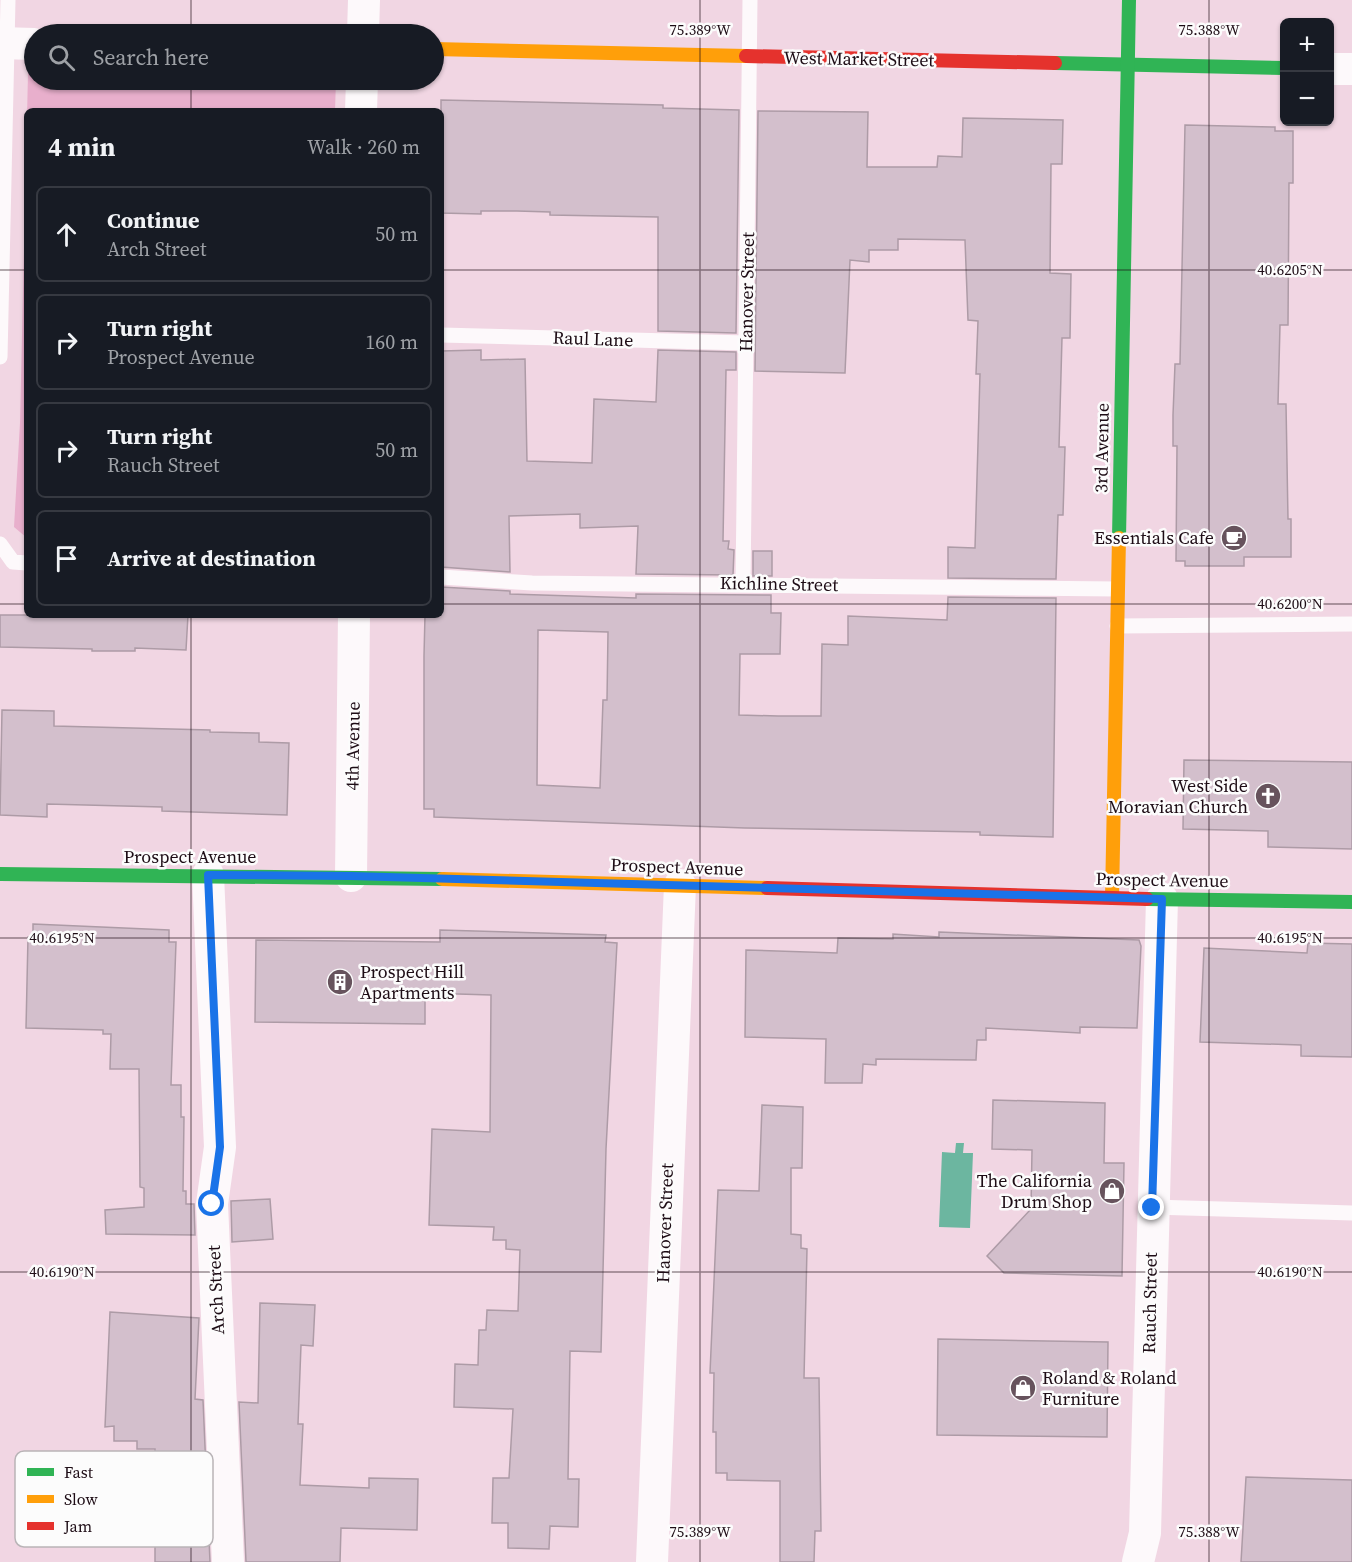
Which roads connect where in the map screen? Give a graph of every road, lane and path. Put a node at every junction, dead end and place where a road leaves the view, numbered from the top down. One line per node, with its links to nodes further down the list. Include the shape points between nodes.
1 (8, 0): 6 (lane)
2 (364, 0): 5 (street)
3 (750, 0): 8 (lane, Hanover Street)
4 (1129, 0): 9 (street, 3rd Avenue)
5 (363, 24)
6 (14, 43): 17 (lane)
7 (444, 49): 8 (street, West Market Street)
8 (749, 57): 9 (street, West Market Street); 16 (lane, Hanover Street)
9 (1128, 65): 10 (street, West Market Street); 22 (street, 3rd Avenue)
10 (1280, 68)
11 (1334, 69): 12 (street)
12 (1352, 69)
13 (362, 90): 14 (street)
14 (361, 108)
15 (444, 335): 16 (lane, Raul Lane)
16 (746, 343): 21 (lane, Hanover Street)
17 (0, 357)
18 (0, 544): 19 (lane, via 14,562)
19 (24, 562)
20 (444, 577): 21 (lane, Kichline Street, via 532,583)
21 (743, 584): 22 (lane, Kichline Street)
22 (1118, 589): 25 (street, 3rd Avenue)
23 (354, 618): 28 (street, 4th Avenue)
24 (1352, 624): 25 (lane)
25 (1117, 626): 30 (street, 3rd Avenue)
26 (0, 874): 27 (street, Prospect Avenue)
27 (208, 875): 28 (street, Prospect Avenue); 35 (street, Arch Street, via 220,1147 212,1204)
28 (351, 876): 29 (street, Prospect Avenue)
29 (680, 885): 30 (street, Prospect Avenue); 36 (street, Hanover Street)
30 (1112, 897): 31 (street, Prospect Avenue)
31 (1162, 899): 32 (street, Prospect Avenue); 33 (street, Rauch Street)
32 (1352, 902)
33 (1152, 1208): 34 (lane); 37 (street, Rauch Street, via 1145,1533)
34 (1352, 1213)
35 (228, 1562)
36 (651, 1562)
37 (1138, 1562)

